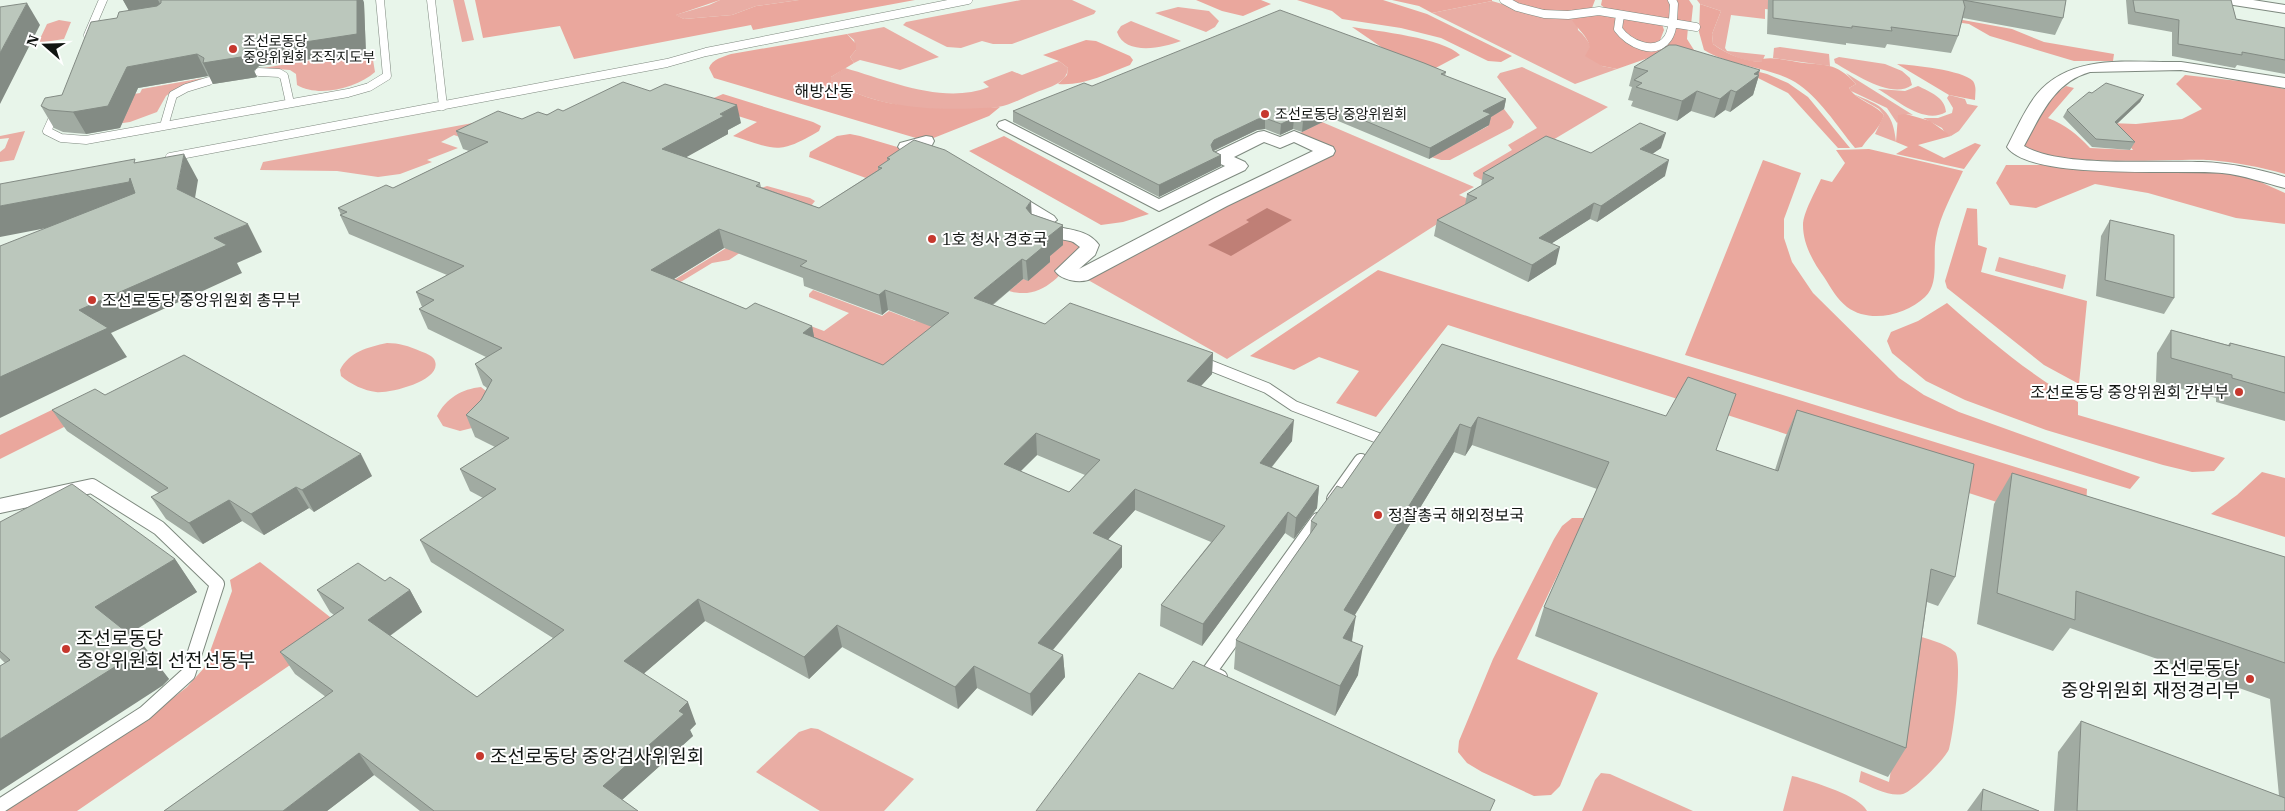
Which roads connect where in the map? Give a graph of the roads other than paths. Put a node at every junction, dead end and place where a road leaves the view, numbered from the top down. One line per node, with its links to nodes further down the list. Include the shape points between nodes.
1 (103, 0): 13 (lane)
2 (380, 0): 19 (lane, via 387,76 369,87)
3 (431, 0): 20 (lane)
4 (968, 0): 20 (lane)
5 (1504, 0): 9 (lane, via 1555,16 1598,8)
6 (1672, 0): 10 (lane)
7 (2228, 0): 8 (street)
8 (2285, 9)
9 (1620, 15): 10 (lane); 10 (lane, via 1620,34 1631,42 1647,46 1662,44 1668,38)
10 (1672, 23): 11 (lane)
11 (1696, 27)
12 (99, 31): 13 (lane)
13 (89, 32): 14 (lane)
14 (86, 41)
15 (259, 72): 19 (lane, via 284,76)
16 (209, 81): 21 (lane, via 173,95)
17 (2285, 84): 26 (street, via 2181,66 2090,68 2059,81 2043,97 2015,146 2019,151 2044,160 2114,166 2222,168 2263,175)
18 (59, 104): 21 (lane, via 47,131 54,137 86,140)
19 (290, 104): 21 (lane)
20 (443, 106): 25 (lane)
21 (164, 126)
22 (1005, 126): 27 (street, via 1159,206 1239,166 1220,157 1264,136 1280,143 1294,136 1327,151 1081,276 1065,271 1088,251 1090,245 1074,235 1038,227 1048,220)
23 (926, 141): 24 (street, via 906,147)
24 (938, 157)
25 (164, 158)
26 (2285, 183)
27 (993, 187)
28 (1190, 358): 30 (lane, via 1267,388 1294,406 1375,442 1209,672)
29 (0, 506): 31 (lane, via 92,486 159,528 217,584 188,674 146,713)
30 (1236, 684)
31 (0, 806)

